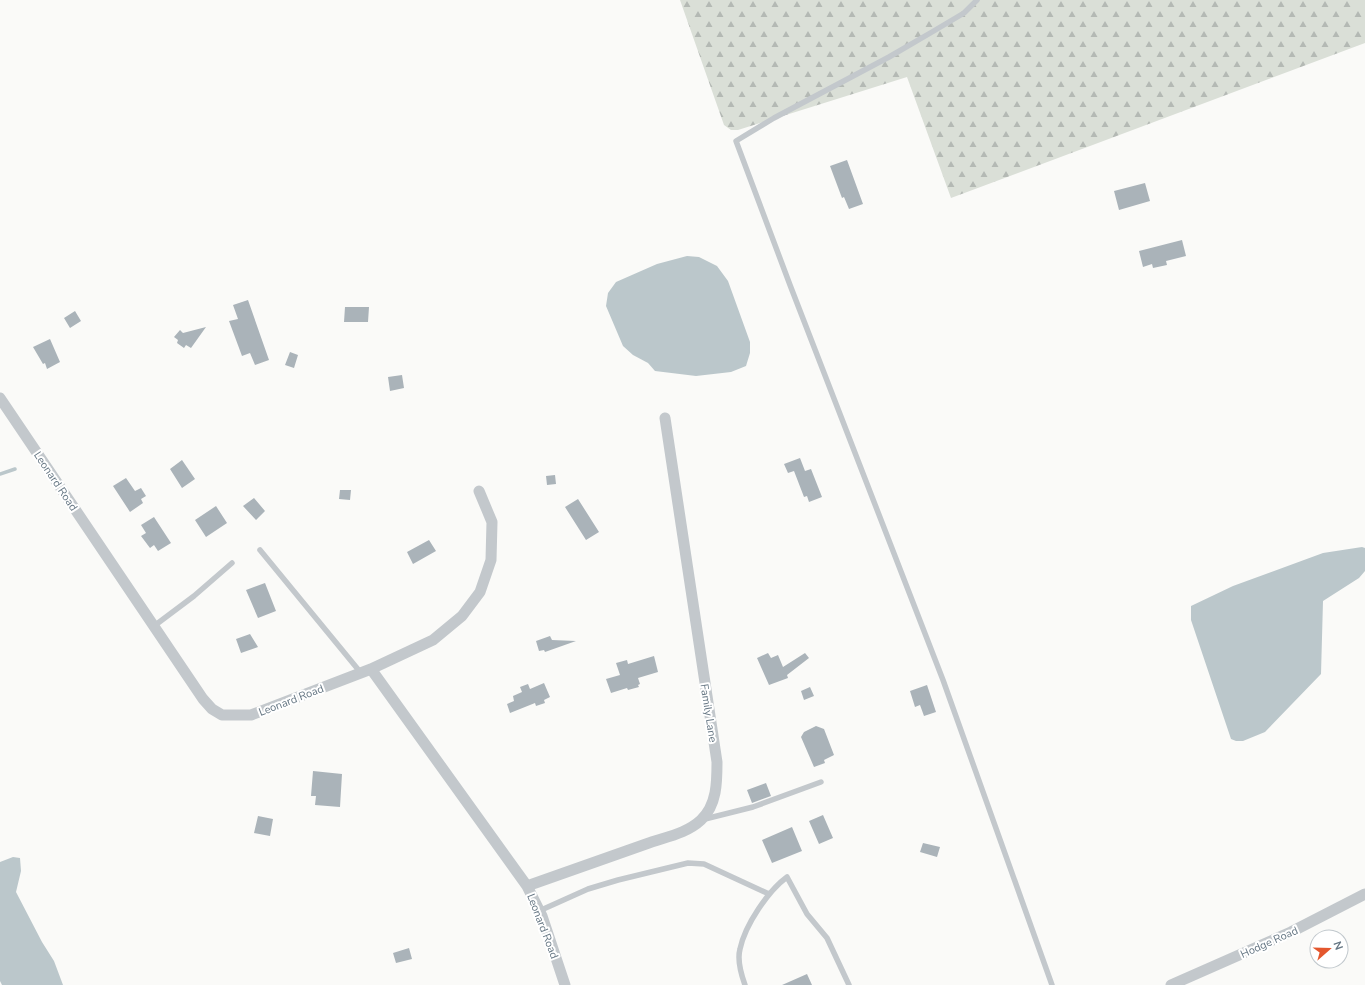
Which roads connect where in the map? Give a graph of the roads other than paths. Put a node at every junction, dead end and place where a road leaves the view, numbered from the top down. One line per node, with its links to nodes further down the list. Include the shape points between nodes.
1 (977, 0): 18 (lane, via 964,13 932,32 736,141 943,680)
2 (0, 398): 7 (street, Leonard Road)
3 (665, 418): 10 (street, Family Lane, via 717,762 717,784 712,804)
4 (479, 491): 8 (street, via 492,522 491,560 480,592 462,616 433,640)
5 (260, 550): 8 (lane)
6 (232, 563): 7 (lane)
7 (154, 626): 8 (street, Leonard Road, via 202,699 222,714 251,715)
8 (366, 671): 11 (street, Leonard Road)
9 (821, 782): 10 (lane, via 753,807)
10 (702, 819): 11 (street, Family Lane, via 686,831)
11 (527, 886): 14 (street, Leonard Road)
12 (769, 894): 14 (lane, via 704,864 688,863 588,889); 16 (lane, via 745,931 739,950 740,970); 17 (lane, via 787,877 808,914 827,938)
13 (1365, 894): 19 (street, Hodge Road, via 1291,932)
14 (539, 911): 15 (street, Leonard Road)
15 (565, 985)
16 (745, 985)
17 (849, 985)
18 (1052, 985)
19 (1170, 985)

